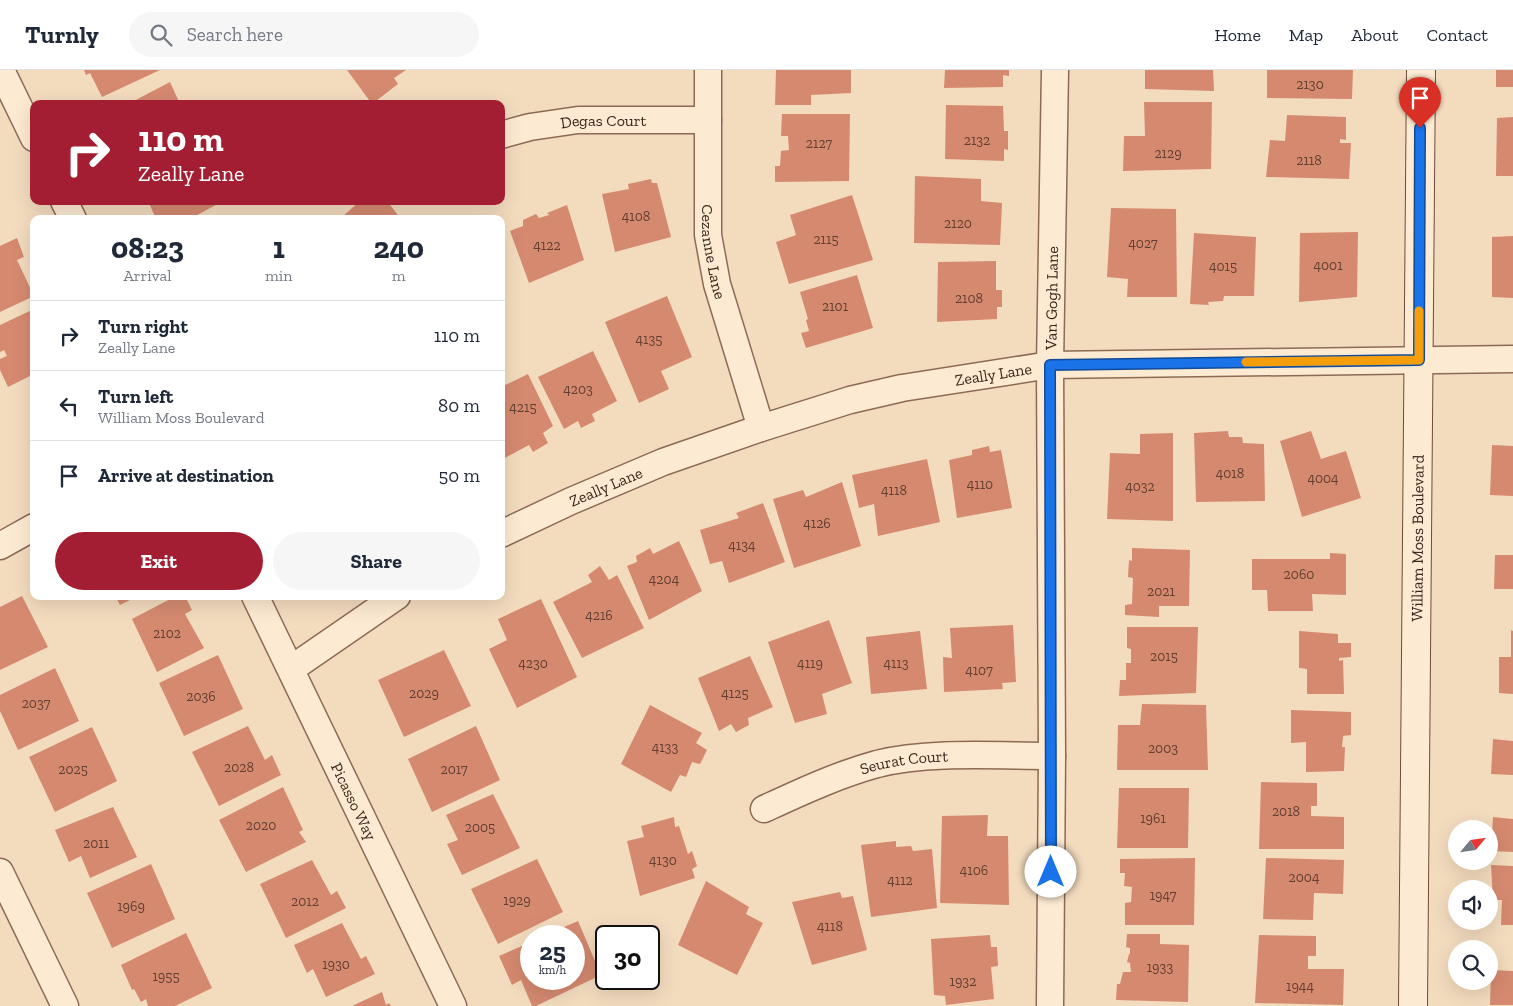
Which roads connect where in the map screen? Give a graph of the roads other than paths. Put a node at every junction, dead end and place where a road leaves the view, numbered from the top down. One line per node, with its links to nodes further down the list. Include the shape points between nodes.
1 (1, 70): 6 (street)
2 (708, 70): 5 (street, Cezanne Lane)
3 (1055, 70): 10 (street, Van Gogh Lane)
4 (1421, 70): 8 (street, William Moss Boulevard)
5 (708, 120): 7 (street, Degas Court, via 578,120); 11 (street, Cezanne Lane, via 708,235 717,284)
6 (30, 130)
7 (505, 134)
8 (1419, 360): 9 (street, Zeally Lane); 10 (street, Zeally Lane); 24 (street, William Moss Boulevard)
9 (1513, 360)
10 (1050, 365): 11 (street, Zeally Lane, via 902,388 850,400); 18 (street, Van Gogh Lane)
11 (761, 428): 13 (street, Zeally Lane, via 663,462)
12 (30, 529): 14 (street)
13 (505, 532)
14 (0, 546)
15 (257, 600): 17 (street, Picasso Way)
16 (391, 600): 17 (street)
17 (291, 669): 22 (street, Picasso Way)
18 (1052, 756): 19 (street, Seurat Court, via 932,756 879,764 827,780); 23 (street, Van Gogh Lane)
19 (764, 810)
20 (0, 872): 21 (street)
21 (65, 1006)
22 (453, 1006)
23 (1050, 1006)
24 (1413, 1006)

